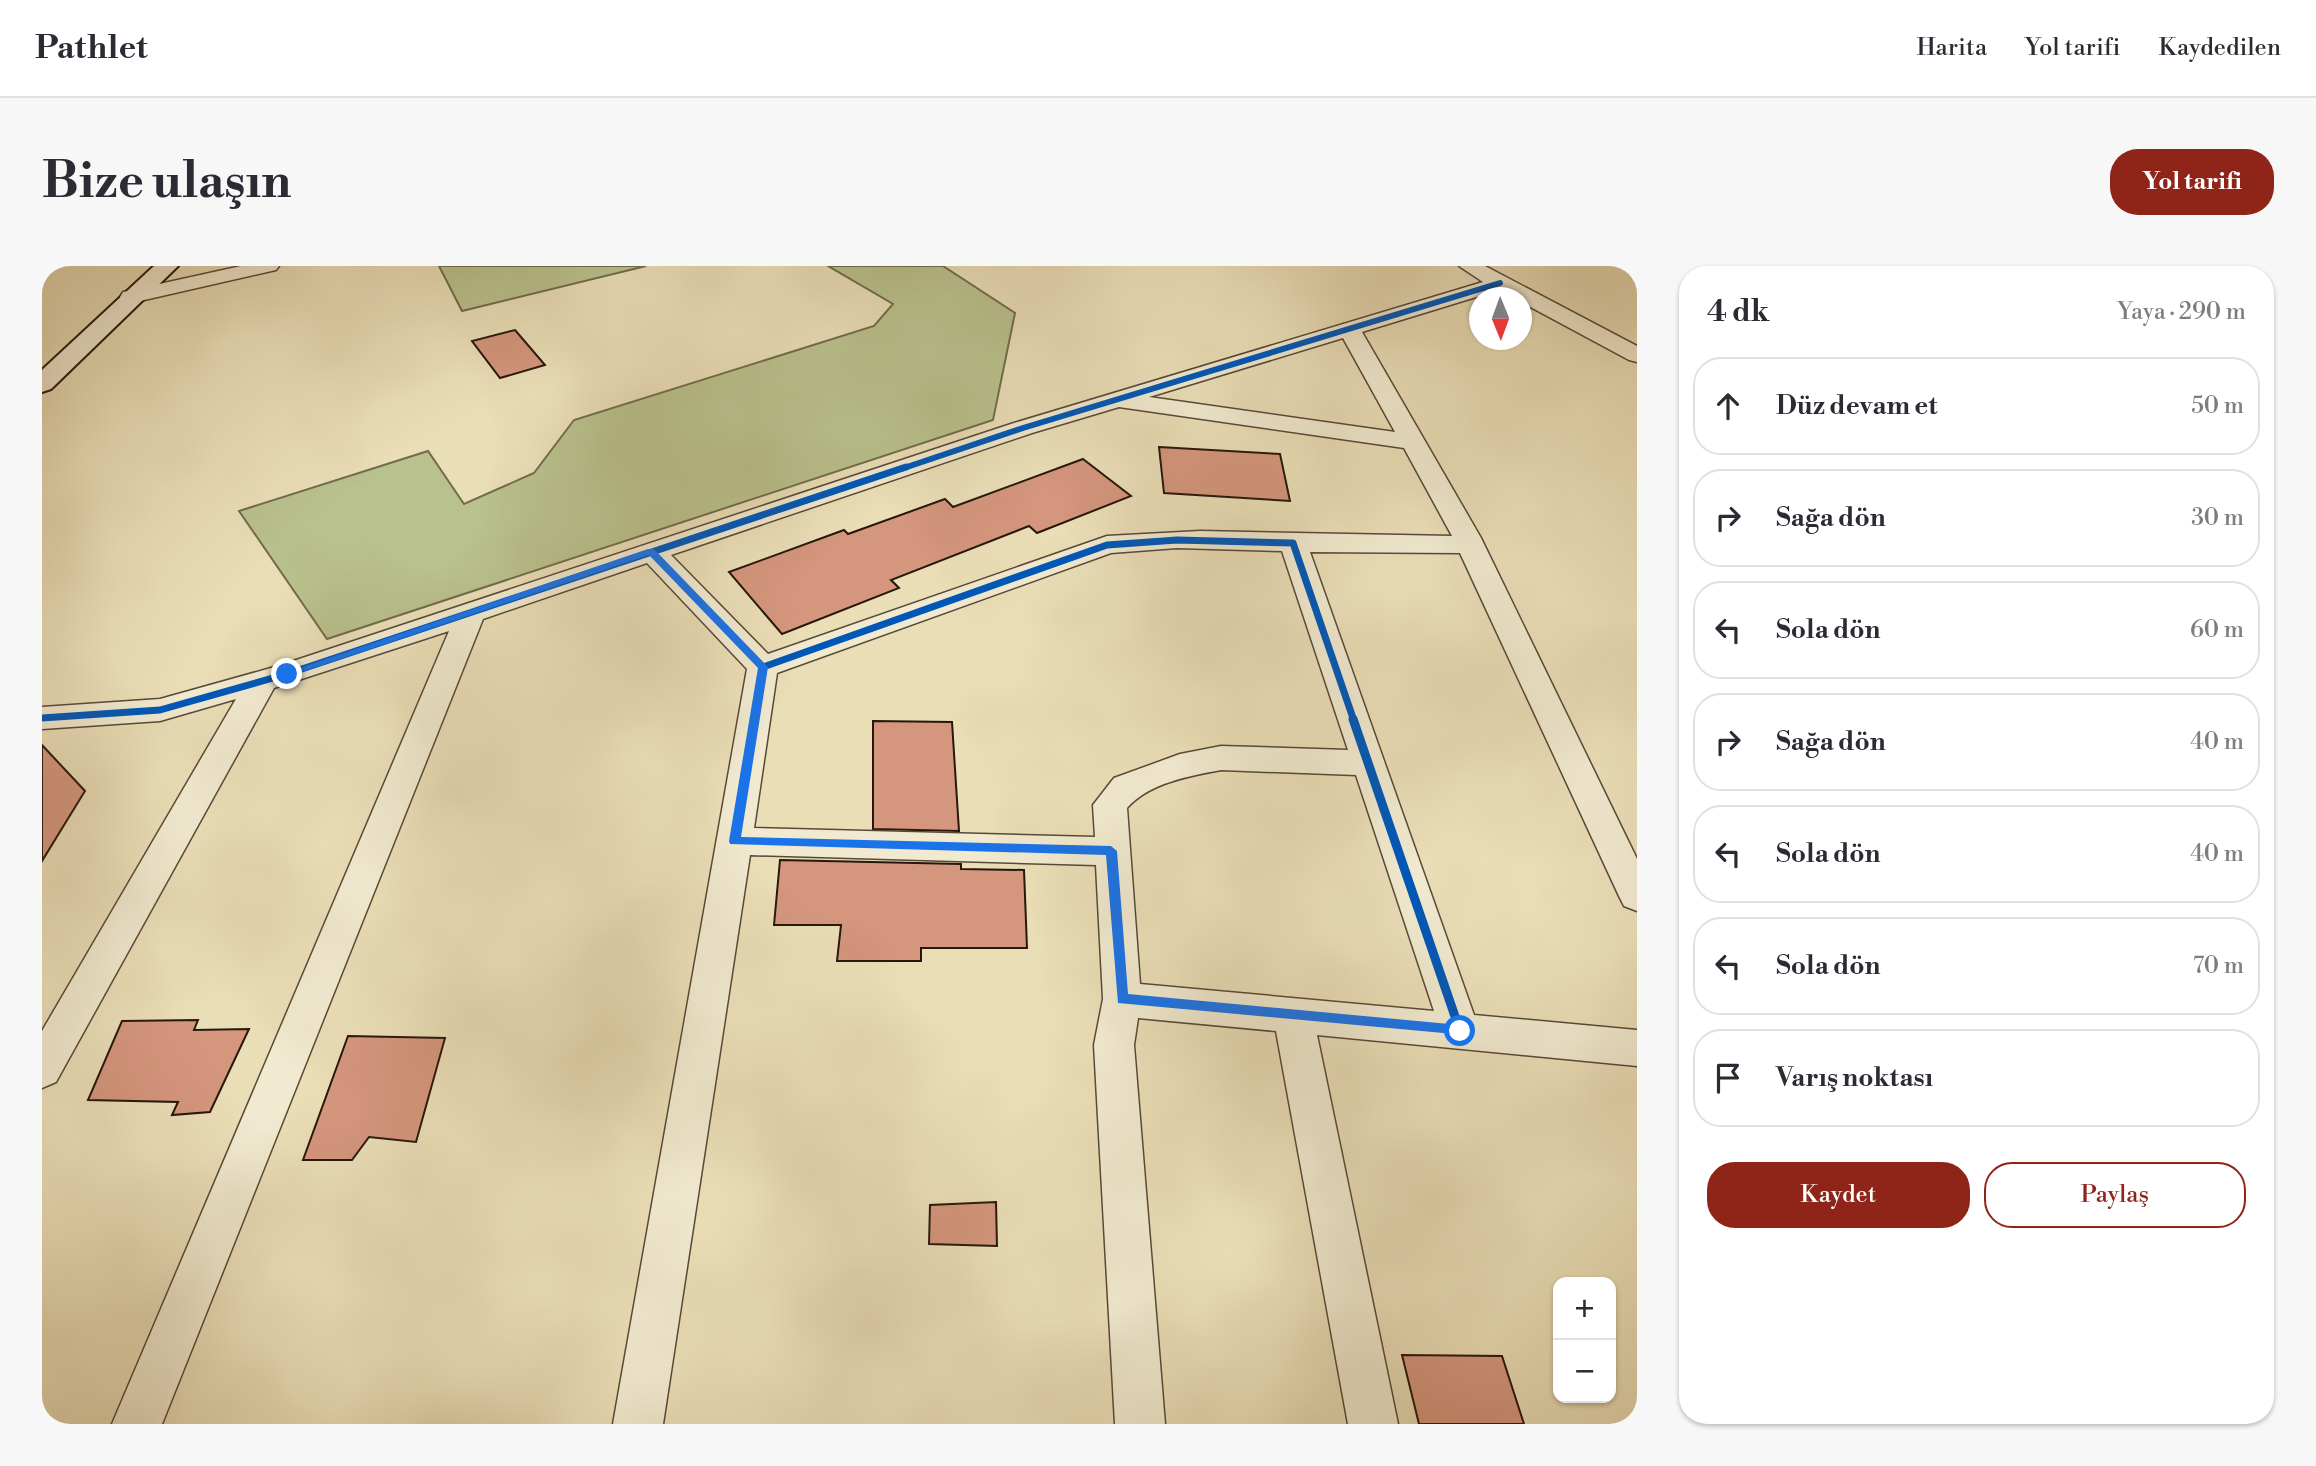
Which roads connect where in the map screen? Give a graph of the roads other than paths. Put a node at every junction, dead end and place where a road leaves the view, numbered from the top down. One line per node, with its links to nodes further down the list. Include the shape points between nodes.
1 (155, 266): 6 (street)
2 (167, 266): 6 (street)
3 (269, 266): 6 (street)
4 (1469, 266): 5 (street)
5 (1500, 282): 7 (street); 8 (street)
6 (131, 297): 9 (street)
7 (1349, 328): 10 (street); 11 (street)
8 (1637, 355)
9 (42, 384)
10 (1116, 400): 11 (street); 14 (street)
11 (1413, 442): 13 (street)
12 (1293, 543): 13 (street); 16 (street, via 1152,538 1107,545); 19 (street)
13 (1470, 545): 22 (street)
14 (651, 551): 15 (street); 16 (street)
15 (471, 612): 17 (street); 28 (street)
16 (763, 667): 20 (street)
17 (263, 680): 18 (street, via 160,710); 27 (street)
18 (42, 718)
19 (1368, 763): 21 (street, via 1221,758 1180,766 1126,787 1110,805); 25 (street)
20 (734, 841): 21 (street); 29 (street)
21 (1111, 851): 23 (street)
22 (1637, 896)
23 (1122, 999): 24 (street); 30 (street, via 1114,1045)
24 (1293, 1015): 25 (street); 31 (street)
25 (1460, 1031): 26 (street)
26 (1637, 1048)
27 (42, 1069)
28 (137, 1424)
29 (638, 1424)
30 (1140, 1424)
31 (1373, 1424)

